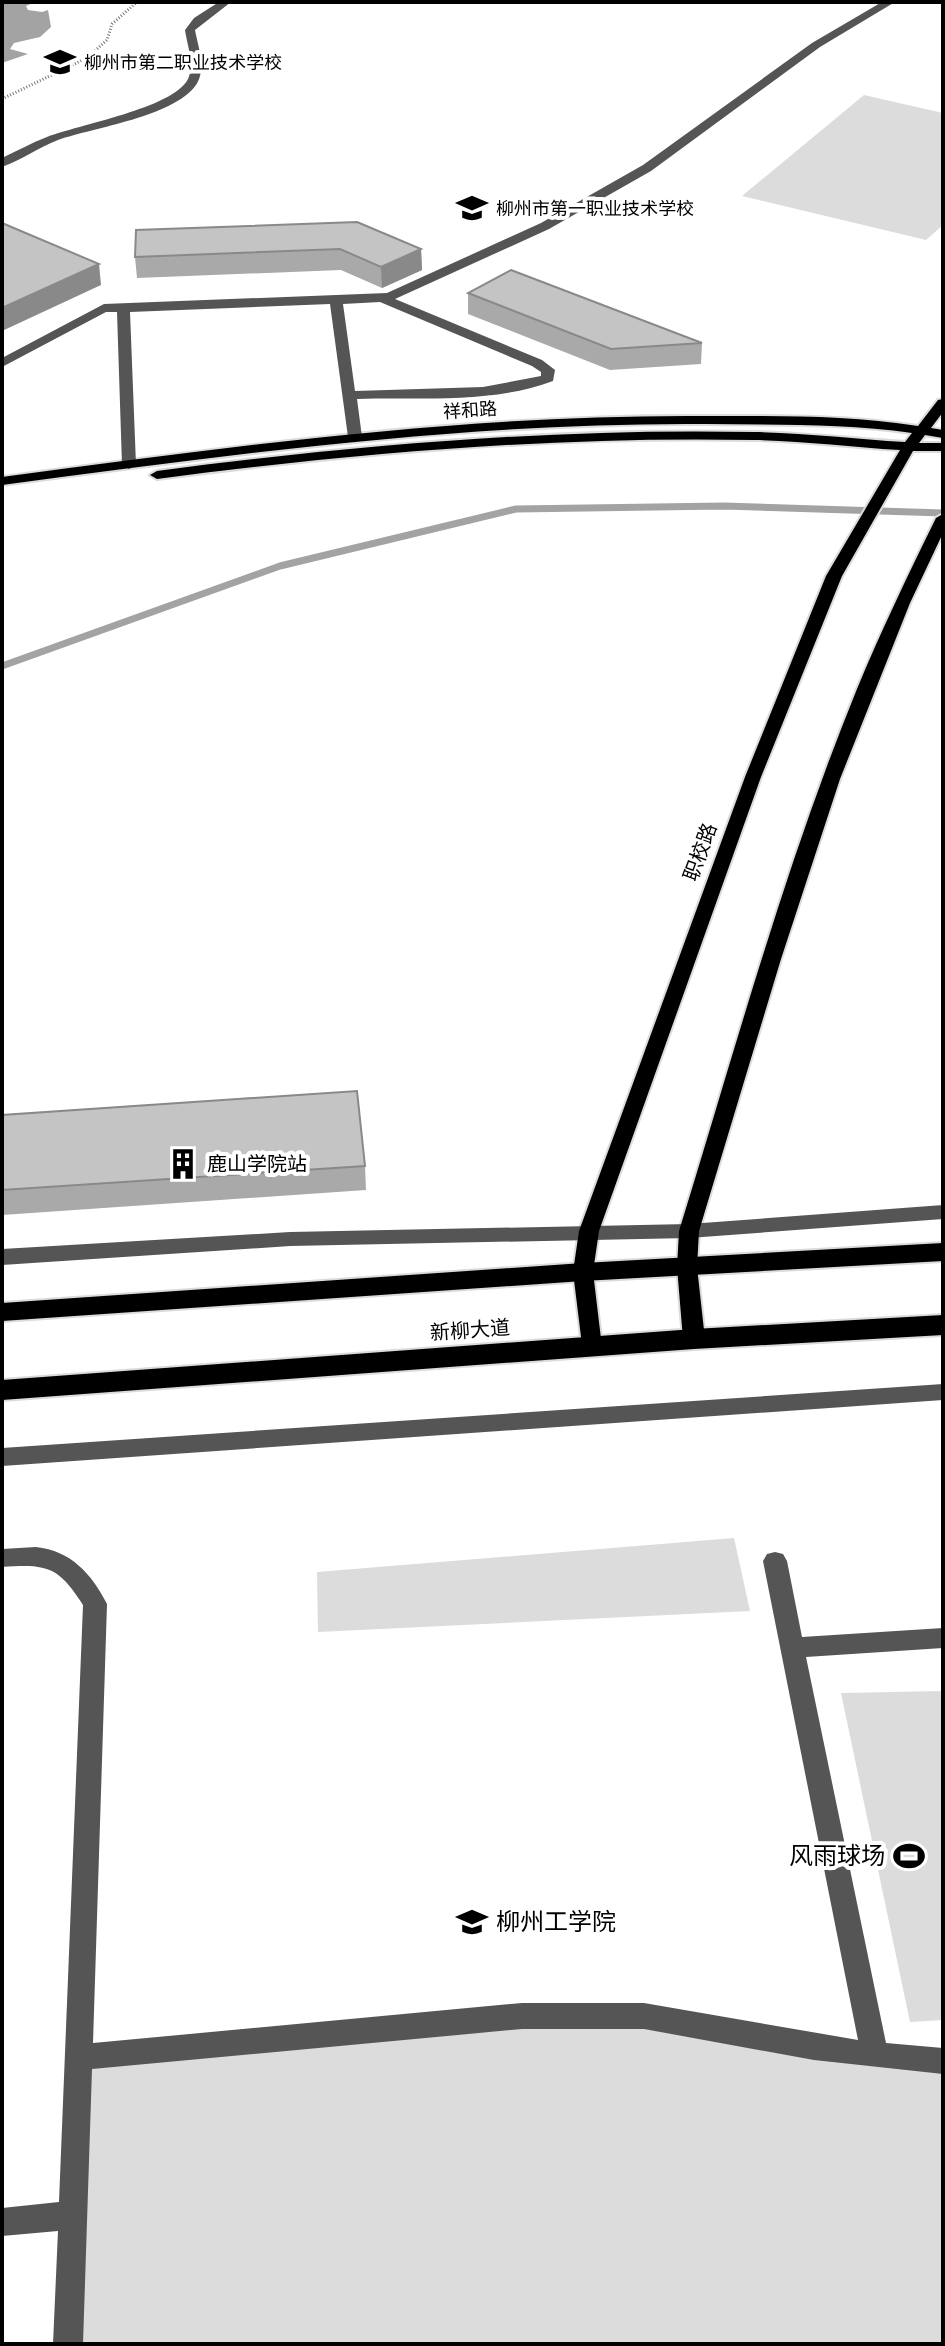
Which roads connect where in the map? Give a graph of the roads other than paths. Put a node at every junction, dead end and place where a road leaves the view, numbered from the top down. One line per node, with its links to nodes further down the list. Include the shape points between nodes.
1 (226, 2): 3 (street, via 190,30 198,68 190,85 176,96 50,139)
2 (890, 2): 4 (street, via 816,45 647,168 545,226)
3 (2, 163)
4 (382, 298): 5 (street); 8 (street, via 537,363 548,370 548,378 537,385 499,389)
5 (336, 300): 6 (street); 8 (street)
6 (123, 308): 7 (street, via 104,308); 15 (street)
7 (2, 363)
8 (349, 395): 12 (street)
9 (943, 403): 10 (main road, 职校路)
10 (924, 429): 11 (main road, 祥和路); 12 (main road, 祥和路, via 811,419 606,419); 14 (main road, 职校路)
11 (943, 434)
12 (355, 437): 15 (main road, 祥和路)
13 (943, 447): 14 (main road, 祥和路)
14 (908, 448): 17 (main road, 祥和路, via 814,438 529,439 304,456); 20 (main road, 职校路, via 834,576 753,777)
15 (129, 465): 16 (main road, 祥和路)
16 (2, 481)
17 (2, 494)
18 (943, 518): 21 (main road, via 905,591 826,789)
19 (943, 1212): 21 (street)
20 (589, 1231): 21 (street); 23 (street, via 290,1239); 25 (main road, 职校路)
21 (689, 1231): 24 (main road)
22 (943, 1252): 24 (highway)
23 (2, 1257)
24 (687, 1267): 25 (highway); 28 (main road)
25 (583, 1272): 26 (highway); 29 (main road, 职校路)
26 (2, 1312)
27 (943, 1325): 28 (highway, 新柳大道)
28 (694, 1339): 29 (highway, 新柳大道)
29 (591, 1347): 30 (highway, 新柳大道)
30 (2, 1390)
31 (943, 1392): 32 (street)
32 (2, 1457)
33 (2, 1558): 38 (street, via 42,1555 74,1570 95,1604)
34 (775, 1561): 36 (street)
35 (943, 1638): 36 (street)
36 (792, 1648): 37 (street)
37 (875, 2055): 38 (street, via 644,2016 522,2016); 39 (street)
38 (78, 2057): 40 (street)
39 (943, 2061)
40 (73, 2215): 41 (street); 42 (street)
41 (2, 2222)
42 (68, 2344)

